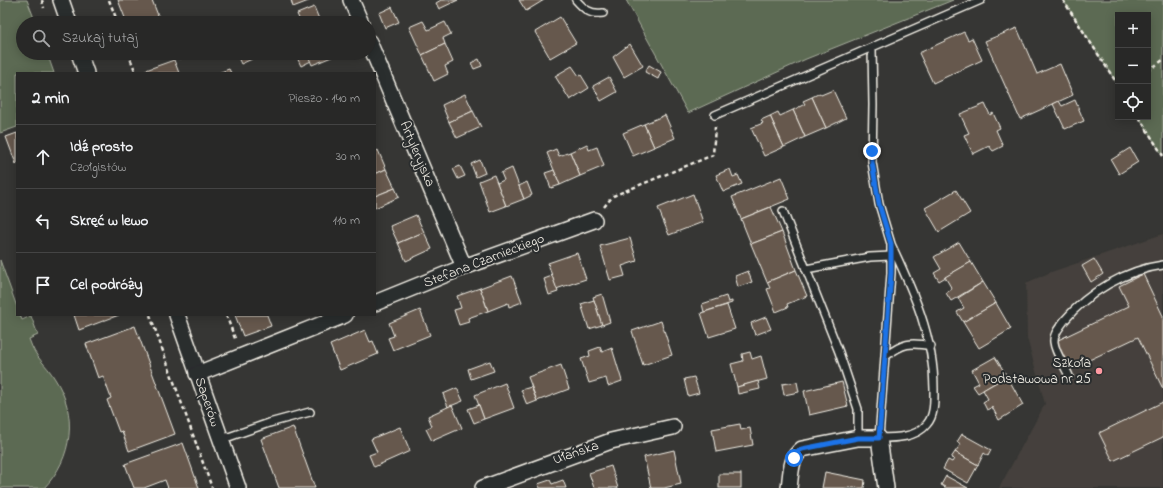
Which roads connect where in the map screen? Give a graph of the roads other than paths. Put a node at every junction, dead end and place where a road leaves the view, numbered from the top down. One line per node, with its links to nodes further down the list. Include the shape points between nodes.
1 (61, 0): 6 (street)
2 (351, 0): 7 (street)
3 (576, 0): 5 (lane, via 589,12 596,15)
4 (981, 0): 8 (lane)
5 (603, 13)
6 (67, 16)
7 (358, 16)
8 (872, 48): 12 (lane); 15 (lane, via 872,162 879,204)
9 (376, 59): 18 (street, Artyleryjska)
10 (81, 60): 11 (street)
11 (86, 72)
12 (715, 115)
13 (783, 212): 19 (lane)
14 (594, 220): 18 (street, Stefana Czarnieckiego)
15 (891, 244): 16 (lane); 23 (lane, via 918,306)
16 (891, 256): 19 (lane, via 870,257); 24 (lane)
17 (1163, 264): 26 (lane, via 1148,267 1108,284 1075,307 1060,326 1054,343)
18 (464, 267): 20 (street, Stefana Czarnieckiego)
19 (806, 269): 29 (lane, via 839,352 858,409)
20 (376, 303)
21 (176, 316): 25 (street, Saperów)
22 (343, 316): 25 (street)
23 (931, 346): 24 (lane, via 907,344); 30 (lane, via 934,402 931,420 912,434 899,438)
24 (886, 356): 30 (lane)
25 (197, 374): 31 (street, Saperów)
26 (1069, 376)
27 (310, 412): 31 (lane)
28 (673, 427): 33 (street, Ułańska, via 610,441)
29 (858, 438): 30 (street); 34 (street, via 797,452 792,464)
30 (879, 438): 35 (street)
31 (220, 440): 32 (street, Saperów)
32 (238, 488)
33 (483, 488)
34 (789, 488)
35 (886, 488)

